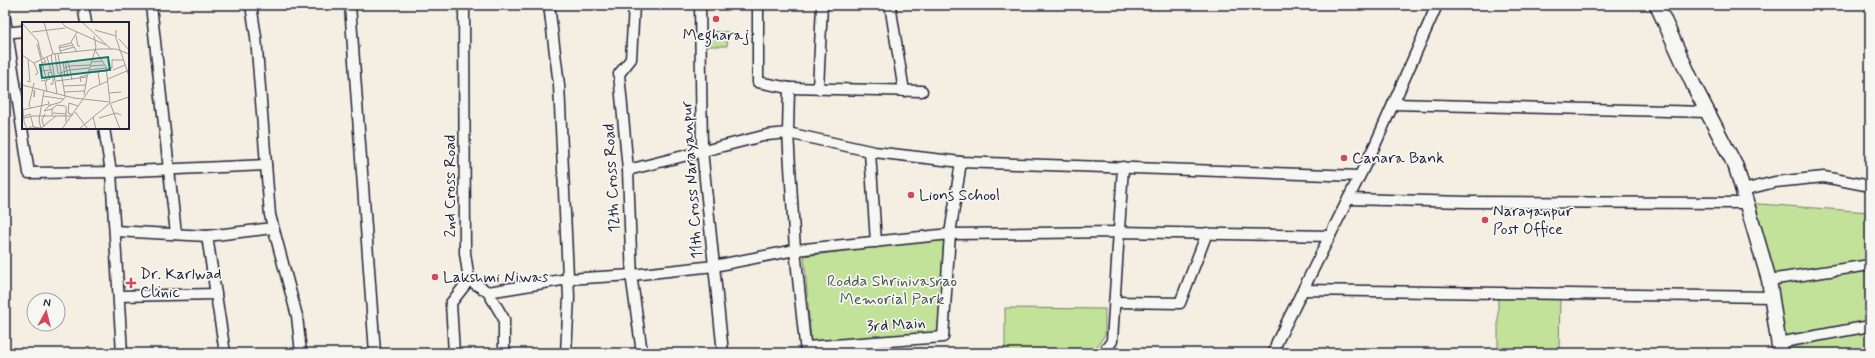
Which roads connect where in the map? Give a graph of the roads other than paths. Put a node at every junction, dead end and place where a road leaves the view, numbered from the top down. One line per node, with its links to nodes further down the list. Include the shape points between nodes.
1 (83, 5): 15 (street)
2 (151, 5): 31 (street)
3 (251, 5): 29 (street)
4 (350, 5): 66 (street)
5 (464, 5): 51 (street, 2nd Cross Road, via 465,253)
6 (549, 5): 52 (street, via 559,85)
7 (634, 5): 32 (street, 12th Cross Road, via 631,59 619,74)
8 (700, 5): 26 (street, 11th Cross Narayanpur)
9 (758, 5): 18 (street, via 758,82)
10 (822, 5): 19 (street)
11 (890, 5): 20 (street)
12 (1437, 5): 22 (street)
13 (1657, 5): 23 (street)
14 (5, 19): 17 (street)
15 (85, 22)
16 (22, 30): 17 (street)
17 (6, 33): 33 (street, via 29,173)
18 (789, 88): 19 (street); 25 (street)
19 (818, 89): 20 (street)
20 (904, 91): 21 (street)
21 (922, 91)
22 (1393, 104): 23 (street); 34 (street)
23 (1707, 112): 36 (street, via 1736,167)
24 (104, 129): 33 (street)
25 (788, 134): 26 (street, via 767,134); 27 (street); 47 (street)
26 (702, 150): 32 (street); 49 (street, 11th Cross Narayanpur)
27 (870, 152): 28 (street); 46 (street)
28 (961, 162): 30 (street); 43 (street)
29 (266, 165): 31 (street); 38 (street)
30 (1123, 167): 34 (street); 40 (street)
31 (169, 170): 33 (street); 42 (street)
32 (628, 170): 50 (street, 12th Cross Road)
33 (112, 172): 39 (street)
34 (1359, 176): 37 (street)
35 (1870, 186): 36 (street, via 1824,177 1776,182)
36 (1744, 197): 37 (street, via 1468,202); 53 (street)
37 (1348, 199): 45 (street)
38 (273, 228): 44 (street); 65 (street, via 297,316)
39 (115, 231): 42 (street); 57 (street)
40 (1119, 232): 41 (street); 43 (street); 59 (street)
41 (1208, 233): 45 (street); 59 (street, via 1180,303)
42 (176, 234): 44 (street)
43 (950, 234): 46 (street); 62 (street, 3rd Main, via 943,337)
44 (206, 236): 56 (street)
45 (1330, 236): 54 (street)
46 (876, 242): 47 (street)
47 (795, 250): 49 (street); 62 (street)
48 (1870, 265): 53 (street)
49 (714, 266): 50 (street); 71 (street, 11th Cross Narayanpur)
50 (632, 275): 52 (street); 70 (street, 12th Cross Road)
51 (469, 280): 55 (street); 67 (street, via 451,303)
52 (568, 280): 55 (street); 69 (street)
53 (1768, 280): 58 (street)
54 (1303, 290): 58 (street); 73 (street)
55 (488, 292): 68 (street, via 504,319)
56 (216, 294): 57 (street); 64 (street)
57 (119, 296): 63 (street)
58 (1771, 297): 61 (street)
59 (1114, 302): 72 (street, via 1112,341)
60 (1870, 326): 61 (street)
61 (1779, 348)
62 (806, 350)
63 (122, 353)
64 (225, 353)
65 (301, 353)
66 (375, 353)
67 (454, 353)
68 (504, 353)
69 (566, 353)
70 (642, 353)
71 (723, 353)
72 (1103, 353)
73 (1274, 353)

